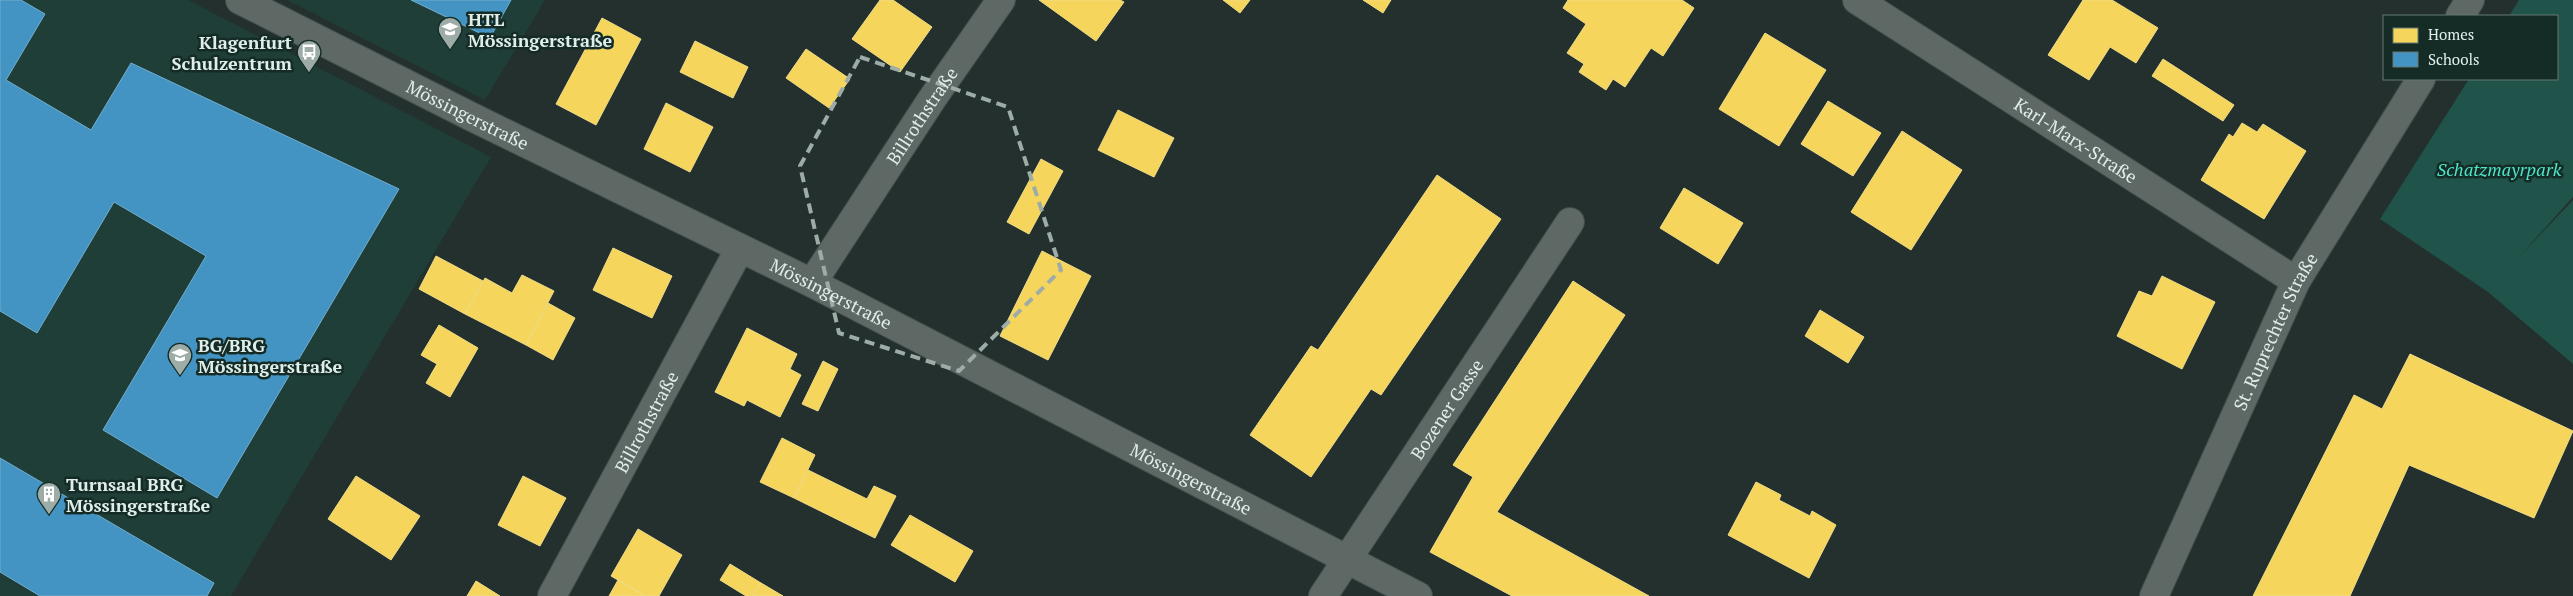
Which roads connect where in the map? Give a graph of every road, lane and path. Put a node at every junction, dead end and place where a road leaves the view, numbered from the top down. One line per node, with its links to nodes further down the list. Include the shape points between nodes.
1 (240, 0): 8 (street, Mössingerstraße)
2 (1001, 0): 10 (street, Billrothstraße)
3 (1857, 0): 9 (street, Karl-Marx-Straße)
4 (2470, 0): 5 (street)
5 (2461, 15)
6 (2420, 80): 9 (street, St. Ruprechter Straße)
7 (1570, 222): 11 (street, Bozener Gasse)
8 (740, 248): 10 (street, Mössingerstraße); 12 (street, Billrothstraße)
9 (2296, 282): 15 (street, St. Ruprechter Straße)
10 (812, 283): 11 (street, Mössingerstraße)
11 (1348, 559): 13 (street, Bozener Gasse); 14 (street, Mössingerstraße)
12 (552, 596)
13 (1323, 596)
14 (1418, 596)
15 (2154, 596)

